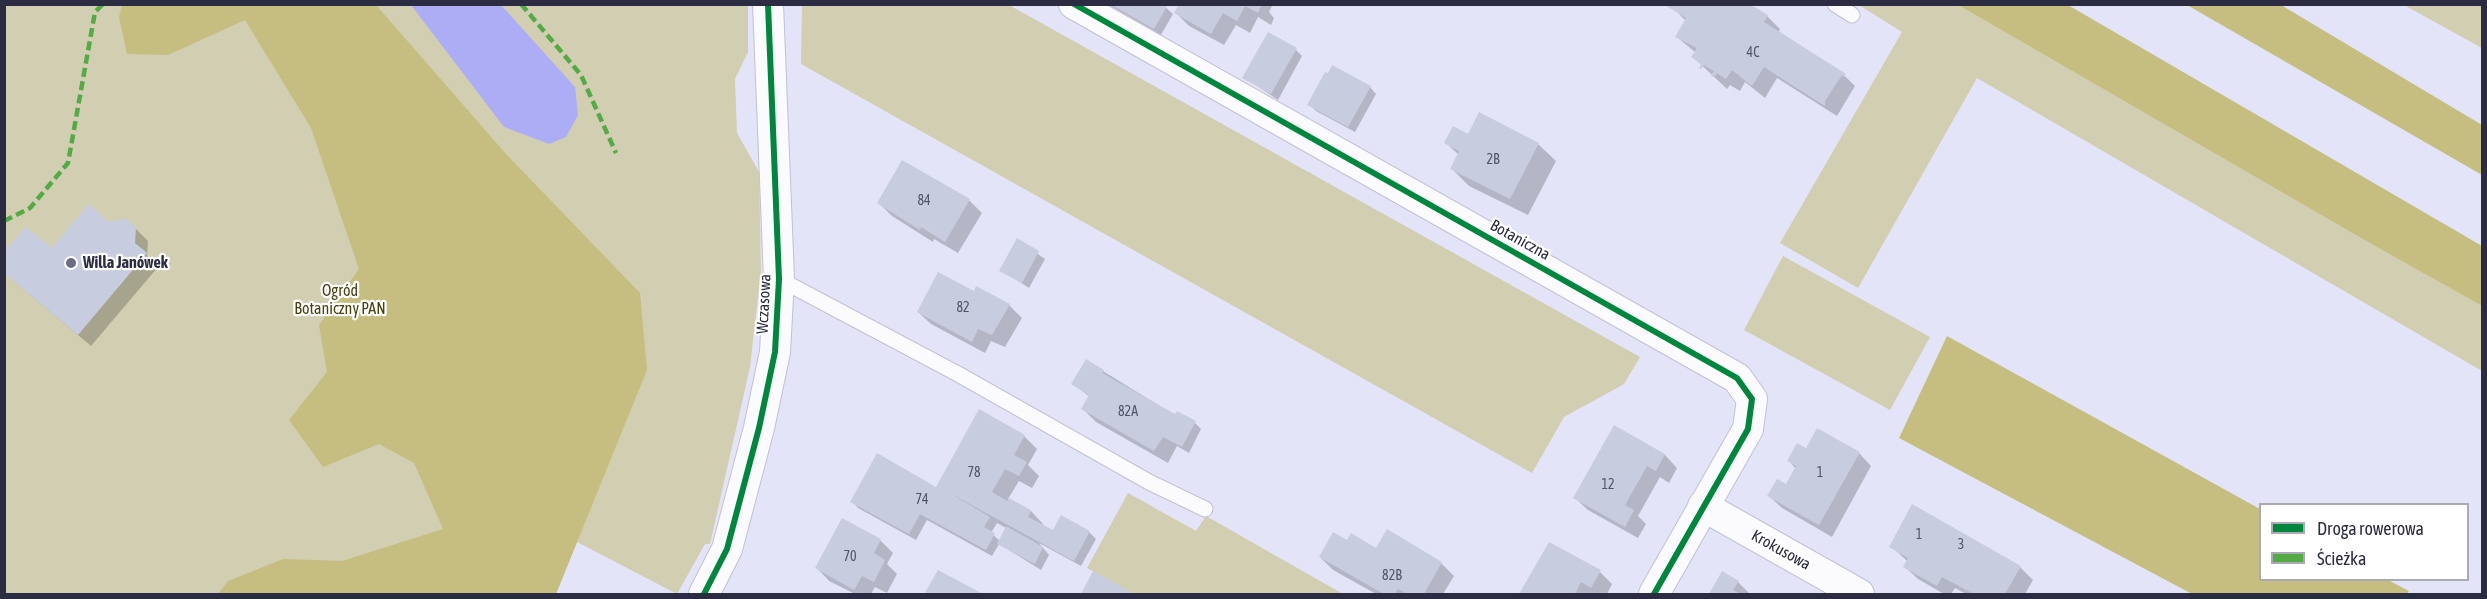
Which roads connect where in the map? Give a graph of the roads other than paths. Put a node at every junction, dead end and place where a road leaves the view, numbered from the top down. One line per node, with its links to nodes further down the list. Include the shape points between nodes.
1 (768, 4): 5 (street, Wczasowa)
2 (1074, 4): 6 (street, Botaniczna, via 1737,378 1752,399 1748,429)
3 (1835, 4): 4 (lane)
4 (1852, 15)
5 (779, 279): 7 (lane); 8 (street, Wczasowa, via 775,352 759,428 727,549)
6 (1703, 506): 9 (street, Botaniczna); 10 (street, Krokusowa)
7 (1204, 509)
8 (704, 594)
9 (1654, 594)
10 (1859, 594)

